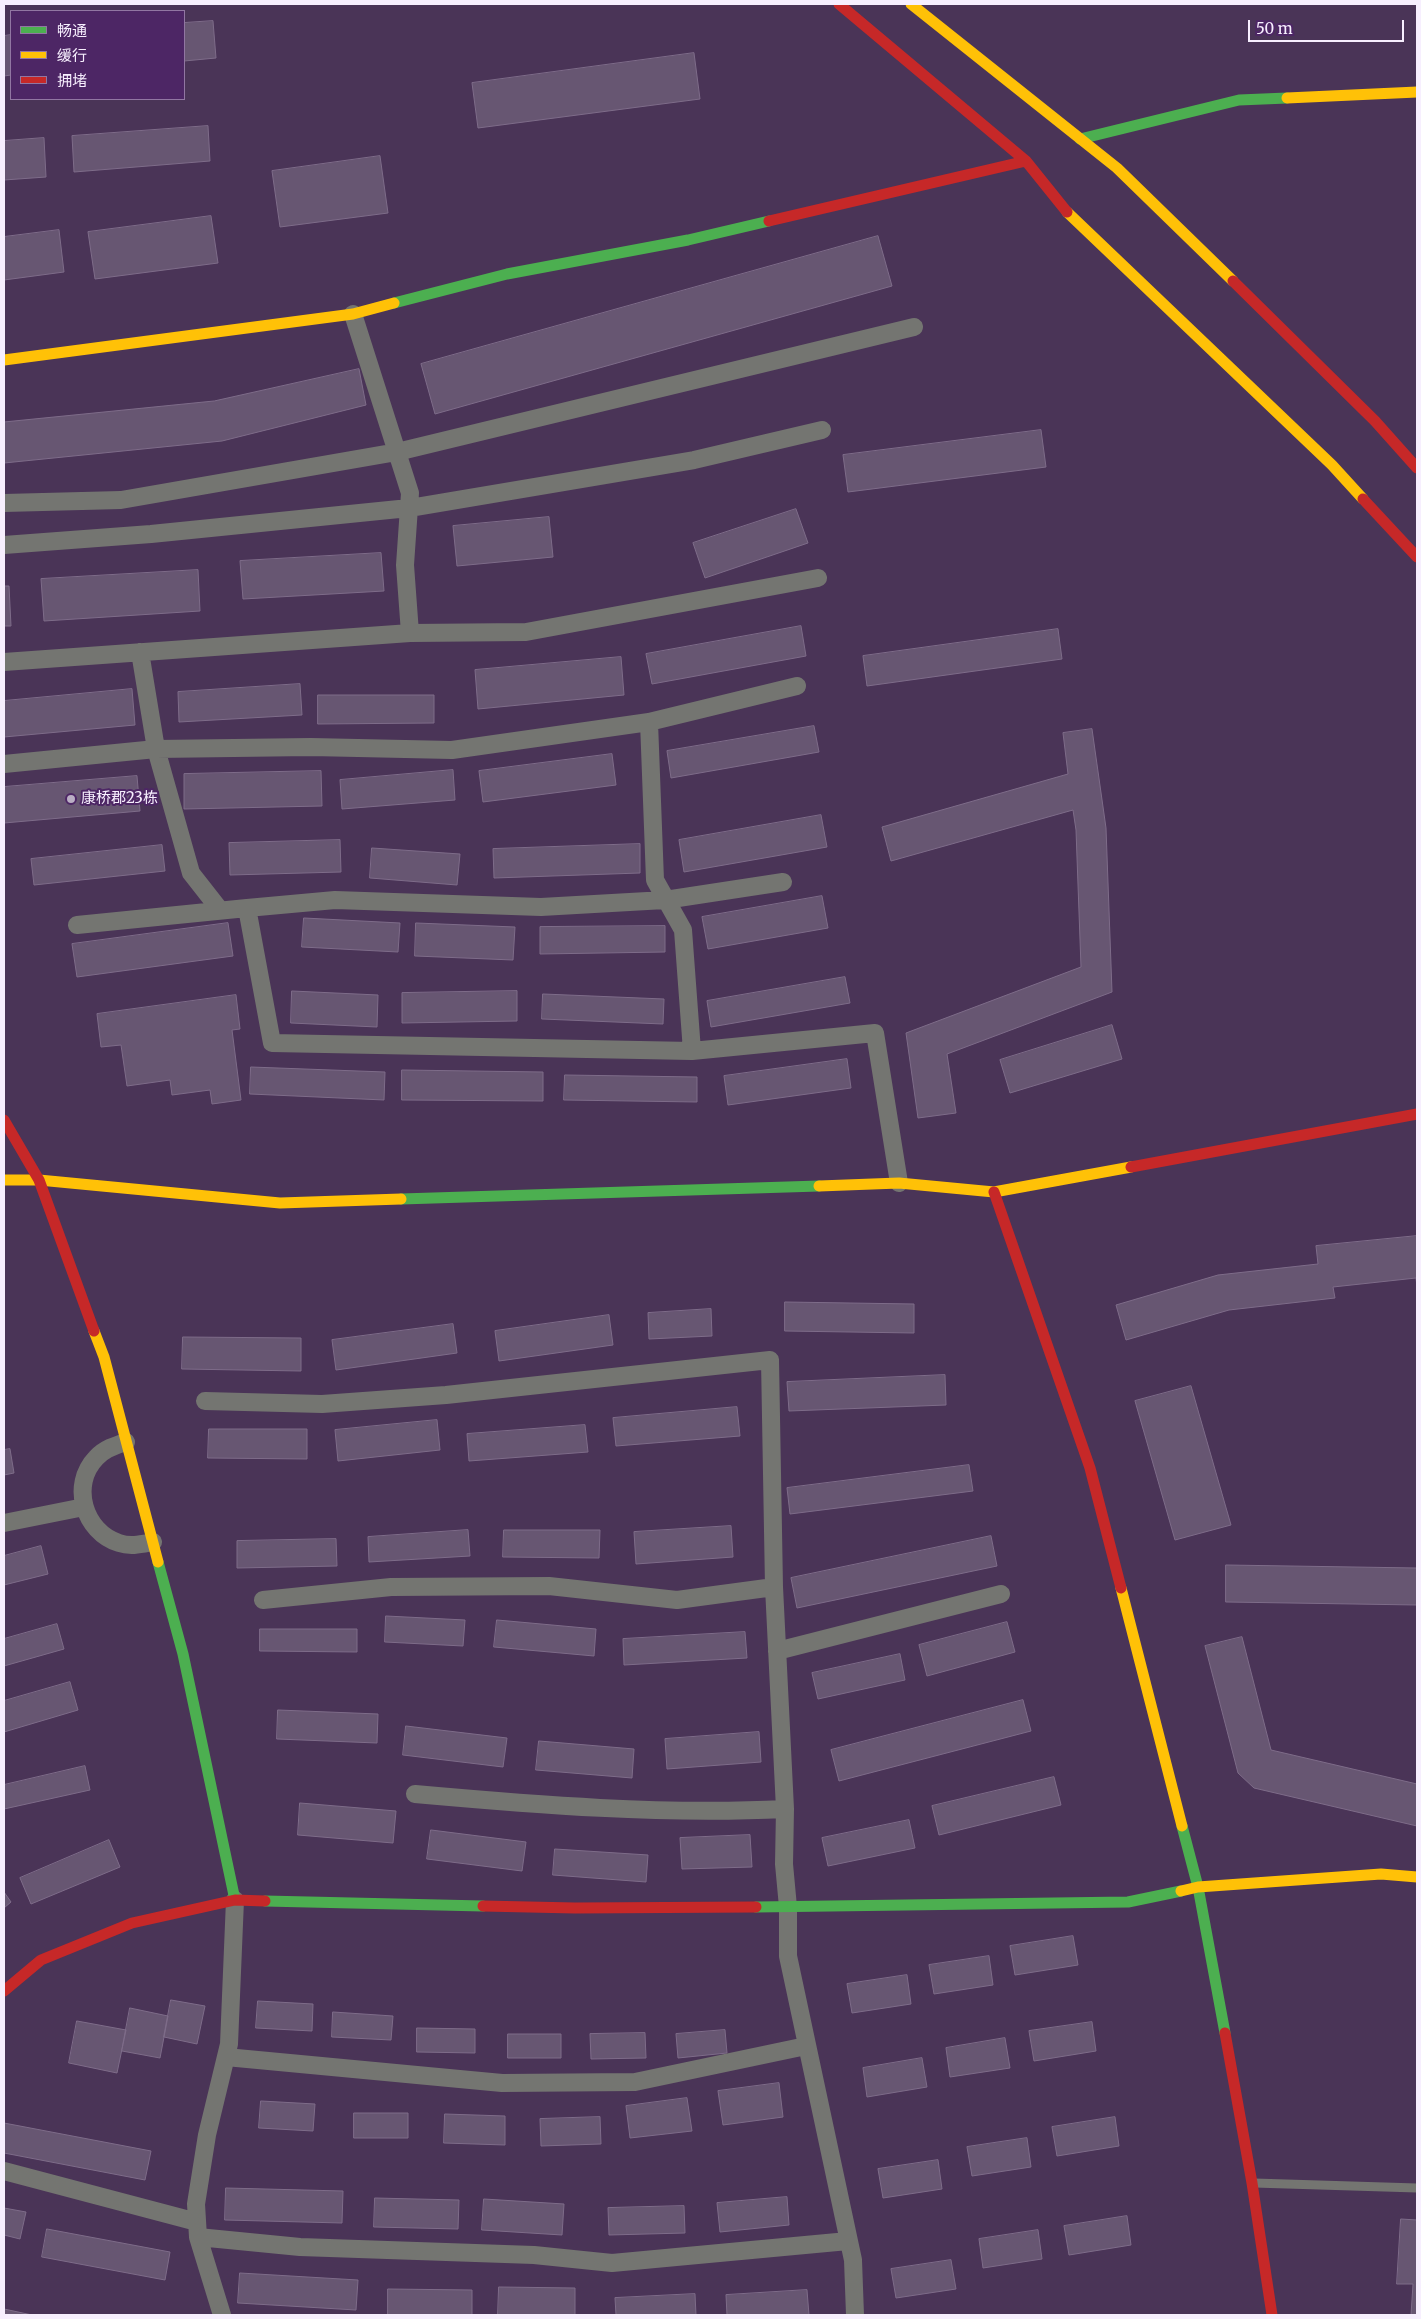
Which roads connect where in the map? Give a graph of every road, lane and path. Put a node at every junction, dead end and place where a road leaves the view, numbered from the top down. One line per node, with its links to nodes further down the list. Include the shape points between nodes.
1 (839, 4): 5 (street)
2 (911, 4): 4 (street)
3 (1417, 92): 4 (street, via 1239,100)
4 (1080, 139): 11 (street, via 1131,182 1375,421)
5 (1026, 161): 6 (street, via 688,240 507,274); 15 (street, via 1065,211 1332,465)
6 (353, 314): 8 (street); 10 (street)
7 (914, 327): 10 (street)
8 (4, 360)
9 (822, 430): 13 (street, via 694,460)
10 (397, 452): 12 (street, via 121,500); 13 (street, via 410,493)
11 (1417, 468)
12 (4, 503)
13 (409, 508): 14 (street); 17 (street, via 405,565)
14 (4, 545)
15 (1417, 557)
16 (818, 578): 17 (street, via 526,632)
17 (410, 633): 18 (street)
18 (140, 652): 19 (street); 22 (street)
19 (4, 662)
20 (797, 686): 21 (street)
21 (649, 722): 22 (street, via 452,750 311,747); 25 (street, via 656,880)
22 (156, 749): 23 (street); 27 (street, via 191,874)
23 (4, 764)
24 (783, 882): 25 (street)
25 (665, 900): 26 (street, via 541,907 335,900); 29 (street, via 683,930)
26 (247, 908): 27 (street); 29 (street, via 272,1043)
27 (220, 910): 28 (street)
28 (78, 925)
29 (692, 1051): 34 (street, via 875,1033)
30 (1417, 1114): 35 (street)
31 (4, 1120): 33 (street)
32 (4, 1180): 33 (street)
33 (39, 1180): 34 (street, via 280,1203); 37 (street, via 104,1358)
34 (899, 1183): 35 (street)
35 (994, 1192): 48 (street, via 1090,1468)
36 (205, 1401): 41 (street, via 322,1404 770,1360)
37 (126, 1442): 38 (street, via 110,1447 86,1472 82,1489); 40 (street)
38 (84, 1507): 39 (street); 40 (street, via 91,1523 103,1535 119,1543)
39 (4, 1523)
40 (153, 1542): 49 (street, via 183,1654)
41 (774, 1587): 43 (street, via 677,1600 549,1586 390,1586); 44 (street)
42 (1001, 1594): 44 (street)
43 (263, 1600)
44 (777, 1651): 46 (street)
45 (415, 1794): 46 (street, via 534,1805 713,1812)
46 (785, 1809): 50 (street, via 784,1864)
47 (1417, 1877): 48 (street, via 1381,1874)
48 (1198, 1887): 50 (street, via 1128,1902); 55 (street)
49 (235, 1900): 50 (street, via 575,1908); 51 (street, via 132,1923 41,1960); 53 (street)
50 (788, 1907): 52 (street, via 788,1956)
51 (4, 1991)
52 (806, 2046): 53 (street, via 635,2082 502,2083); 58 (street)
53 (226, 2058): 57 (street, via 207,2135 196,2204)
54 (4, 2171): 57 (street)
55 (1252, 2183): 56 (lane); 61 (street)
56 (1417, 2188)
57 (198, 2229): 58 (street, via 300,2247 534,2255 612,2263); 59 (street)
58 (848, 2241): 60 (street, via 853,2260)
59 (222, 2315)
60 (855, 2315)
61 (1272, 2315)

